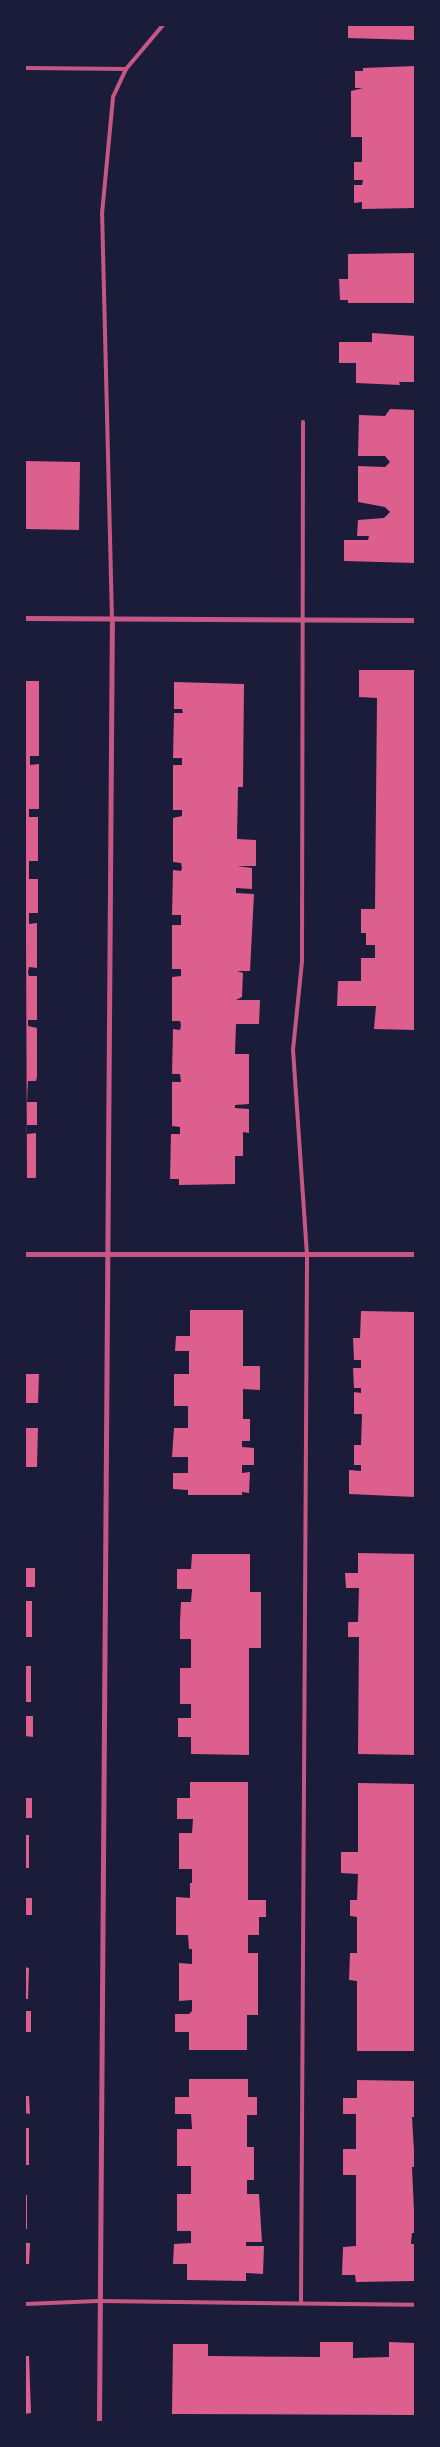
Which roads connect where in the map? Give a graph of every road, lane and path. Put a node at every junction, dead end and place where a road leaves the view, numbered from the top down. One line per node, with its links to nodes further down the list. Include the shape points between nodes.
1 (163, 25): 3 (lane)
2 (25, 68): 3 (lane)
3 (126, 69): 6 (lane, via 113,97 102,214)
4 (303, 422): 7 (lane)
5 (25, 618): 6 (street)
6 (112, 619): 7 (street); 10 (street)
7 (305, 620): 8 (street); 12 (lane, via 302,961 293,1050)
8 (415, 620)
9 (25, 1254): 10 (street)
10 (107, 1254): 12 (street); 13 (street)
11 (415, 1254): 12 (street)
12 (307, 1255): 14 (lane)
13 (98, 2301): 14 (lane); 15 (lane); 17 (street)
14 (301, 2303): 16 (lane)
15 (25, 2304)
16 (415, 2305)
17 (99, 2422)

